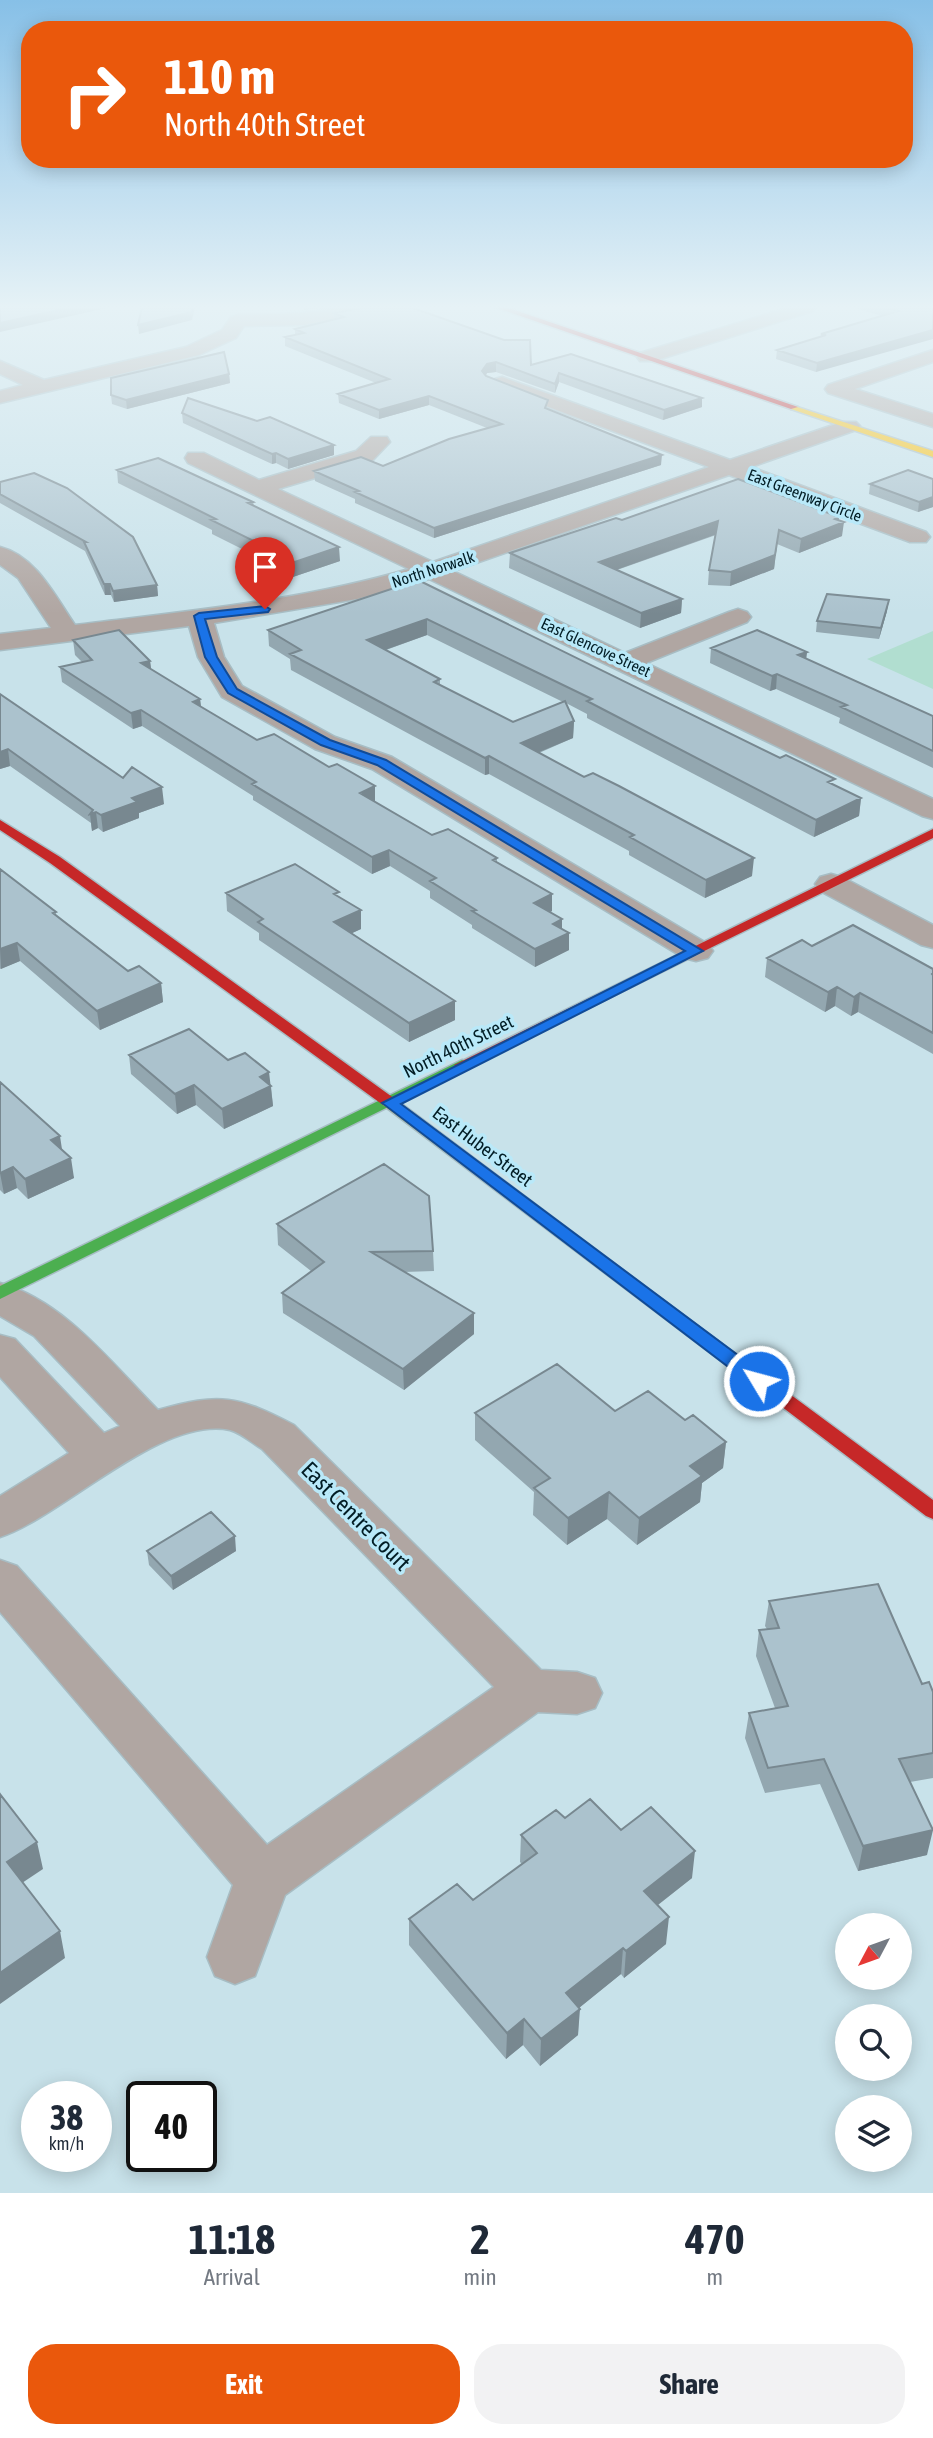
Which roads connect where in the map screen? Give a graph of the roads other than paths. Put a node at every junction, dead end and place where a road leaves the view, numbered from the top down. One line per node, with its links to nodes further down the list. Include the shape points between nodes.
1 (574, 409): 9 (street, East Greenway Circle)
2 (800, 409): 5 (street)
3 (897, 409): 4 (street)
4 (933, 421)
5 (849, 426): 7 (street); 9 (street, North Norwalk)
6 (379, 442): 10 (street, via 363,456)
7 (933, 454)
8 (197, 458): 10 (street, East Glencove Street)
9 (730, 467): 11 (street, East Greenway Circle); 13 (street, North Norwalk)
10 (258, 487): 13 (street, East Glencove Street)
11 (918, 537)
12 (0, 554): 16 (street, via 27,573)
13 (433, 570): 14 (street, North Norwalk, via 314,602); 18 (street, East Glencove Street)
14 (199, 616): 16 (street, North Norwalk); 24 (street, via 211,657 232,691 325,743 382,763)
15 (738, 617): 18 (street)
16 (67, 632): 17 (street, North Norwalk)
17 (0, 642)
18 (627, 662): 19 (street, East Glencove Street)
19 (933, 810)
20 (0, 824): 25 (street, East Huber Street)
21 (933, 833): 22 (street, North 40th Street)
22 (831, 884): 23 (street); 24 (street, North 40th Street)
23 (933, 938)
24 (696, 951): 25 (street, North 40th Street)
25 (390, 1103): 26 (street, North 40th Street); 32 (street, East Huber Street)
26 (0, 1295): 28 (street, via 49,1326)
27 (0, 1350): 29 (street)
28 (102, 1380): 29 (street); 30 (street)
29 (52, 1406): 31 (street)
30 (151, 1430): 31 (street, East Centre Court); 35 (street, East Centre Court, via 191,1416 232,1414 278,1437 553,1692)
31 (99, 1457): 33 (street, East Centre Court)
32 (933, 1511)
33 (0, 1519)
34 (0, 1579): 35 (street)
35 (263, 1879): 36 (street)
36 (235, 1957)

